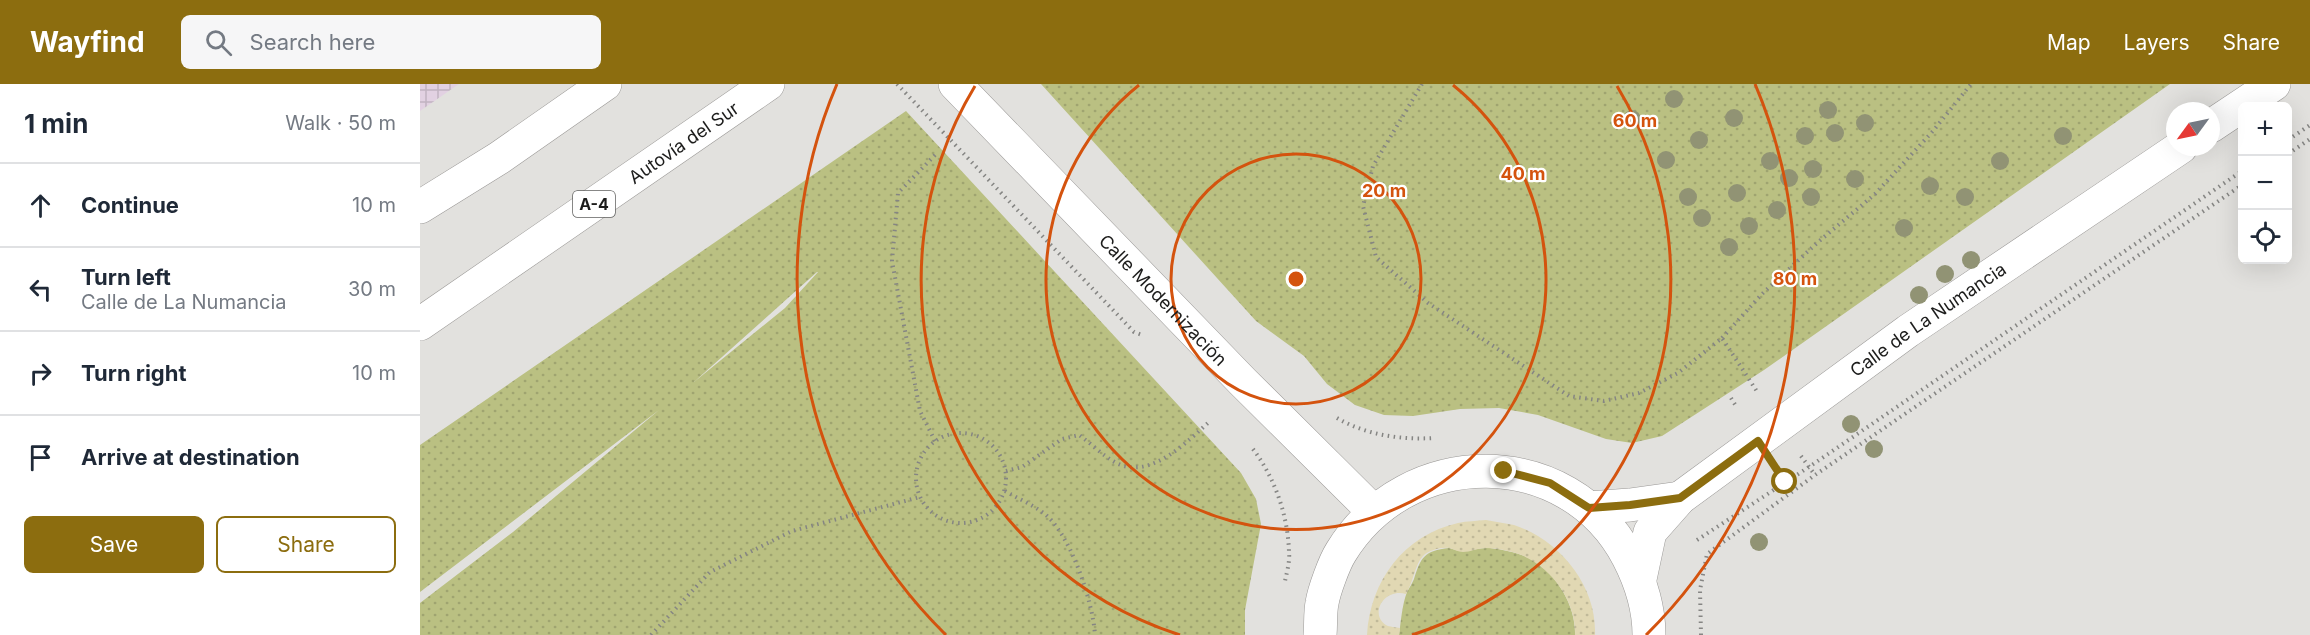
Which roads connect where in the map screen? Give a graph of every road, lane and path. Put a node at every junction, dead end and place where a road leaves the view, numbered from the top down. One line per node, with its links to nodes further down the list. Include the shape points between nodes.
1 (605, 84): 15 (main road)
2 (768, 84): 20 (main road, Autovía del Sur / A-4)
3 (897, 84): 22 (path, via 1134,332)
4 (1422, 84): 21 (path, via 1373,166 1363,206 1376,257 1428,303 1569,396 1604,401 1639,393 1678,373)
5 (1971, 84): 21 (path, via 1875,194 1816,243)
6 (2274, 84): 8 (main road)
7 (957, 86): 39 (main road, Calle Modernización)
8 (2220, 120)
9 (2310, 125): 10 (path)
10 (2292, 137)
11 (2310, 139): 12 (path)
12 (2292, 151)
13 (936, 154): 30 (path, via 898,193 892,261 920,411)
14 (2168, 156): 32 (main road, Calle de La Numancia, via 1908,331)
15 (499, 158): 18 (main road); 19 (main road)
16 (2238, 174): 34 (path)
17 (2238, 188): 47 (path, via 1815,475 1707,554 1700,590)
18 (420, 207)
19 (420, 213)
20 (420, 324)
21 (1722, 338): 23 (path)
22 (1151, 340)
23 (1752, 383)
24 (1731, 398): 25 (path)
25 (1736, 406): 27 (path); 32 (path)
26 (1328, 412): 29 (path, via 1375,434 1414,439)
27 (1727, 413)
28 (1209, 422): 33 (path, via 1176,452 1136,469 1119,464 1079,435 1062,439 1022,467)
29 (1435, 437)
30 (935, 441): 33 (path, via 949,434 979,437 992,445); 36 (path, via 918,466)
31 (1247, 441): 42 (path, via 1266,466 1284,517 1290,554)
32 (1758, 441): 34 (path); 37 (main road, Calle de La Numancia)
33 (1006, 471): 35 (path)
34 (1785, 482): 40 (path)
35 (1005, 492): 36 (path, via 986,517 956,524 928,510); 44 (path, via 1044,513 1066,542 1084,582)
36 (920, 497): 43 (path, via 792,531 710,572)
37 (1680, 498): 38 (main road, Calle de La Numancia); 41 (main road, Calle de La Numancia, via 1650,532)
38 (1589, 508): 39 (main road, via 1550,483 1492,471 1457,472 1412,486); 41 (main road, via 1619,540)
39 (1374, 512): 45 (main road, via 1340,553 1322,602)
40 (1691, 546)
41 (1640, 579): 46 (main road)
42 (1284, 588)
43 (651, 635)
44 (1095, 635)
45 (1320, 635)
46 (1649, 635)
47 (1701, 635)

